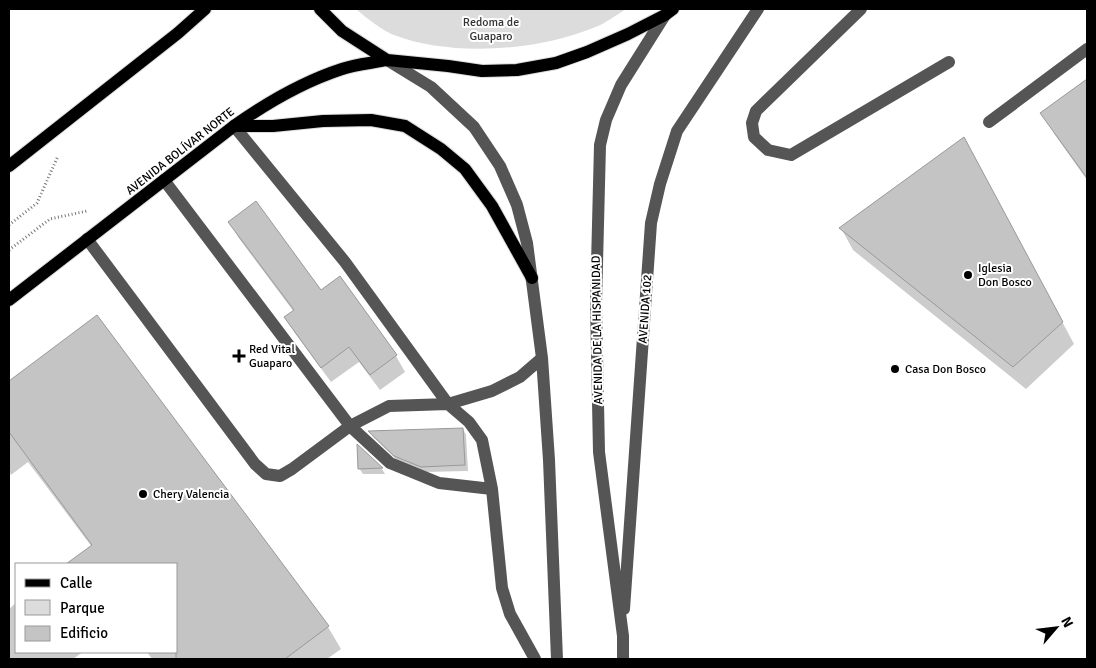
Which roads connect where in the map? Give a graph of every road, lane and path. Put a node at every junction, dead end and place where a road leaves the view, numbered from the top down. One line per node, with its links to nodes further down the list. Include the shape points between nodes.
1 (204, 9): 12 (main road)
2 (320, 9): 7 (main road, via 342,31)
3 (758, 9): 24 (street, AVENIDA 102, via 677,131 651,223)
4 (861, 9): 8 (street, via 756,111 752,123 754,137 768,150 790,155)
5 (669, 12): 7 (main road, via 587,52 556,63 527,68 482,71); 24 (street, AVENIDA DE LA HISPANIDAD, via 621,85 606,120 600,146 596,295 599,452)
6 (1087, 49): 9 (street)
7 (387, 60): 10 (main road, AVENIDA BOLÍVAR NORTE, via 344,68 303,84 265,104); 18 (street, via 431,86 474,127 500,166 517,206)
8 (949, 62)
9 (989, 122)
10 (234, 126): 13 (main road, AVENIDA BOLÍVAR NORTE); 18 (main road, via 371,120 405,126 441,149 465,170 492,206); 21 (street, via 345,262)
11 (61, 148): 15 (path, via 38,203)
12 (9, 166)
13 (164, 180): 16 (main road, AVENIDA BOLÍVAR NORTE); 22 (street)
14 (96, 208): 17 (path, via 50,219)
15 (9, 224)
16 (87, 239): 19 (main road, AVENIDA BOLÍVAR NORTE); 22 (street, via 255,464 266,474 280,476)
17 (9, 250)
18 (532, 278): 20 (street)
19 (9, 300)
20 (542, 358): 21 (street, via 520,377 492,391); 26 (street)
21 (448, 404): 22 (street, via 389,406); 23 (street, via 469,422 482,440)
22 (350, 426): 23 (street, via 390,464 438,483)
23 (492, 489): 25 (street, via 502,588 510,614)
24 (623, 636): 27 (street, AVENIDA DE LA HISPANIDAD)
25 (535, 659)
26 (558, 659)
27 (623, 659)

